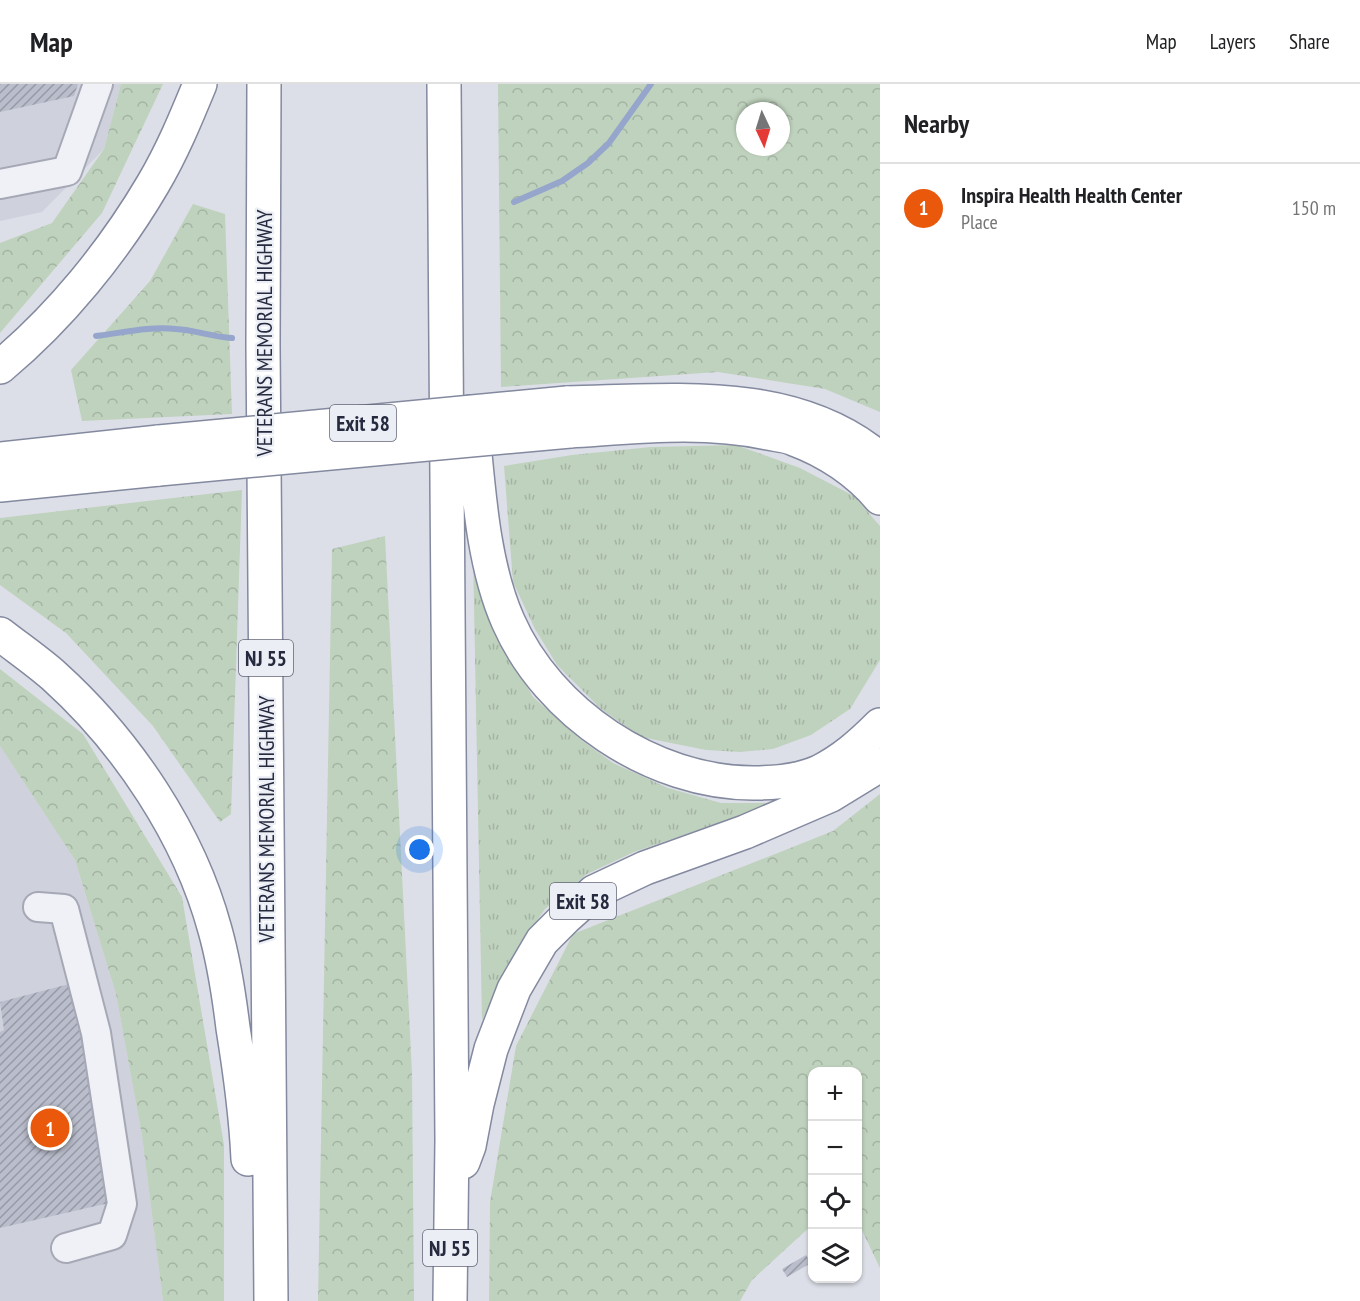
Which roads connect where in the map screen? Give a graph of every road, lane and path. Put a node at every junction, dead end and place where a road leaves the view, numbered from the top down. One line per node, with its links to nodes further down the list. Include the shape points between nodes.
1 (98, 84): 5 (lane, via 67,171)
2 (200, 84): 7 (highway, via 182,129 124,230 32,341)
3 (264, 84): 19 (highway, VETERANS MEMORIAL HIGHWAY / NJ 55)
4 (444, 84): 6 (highway, NJ 55)
5 (0, 184)
6 (447, 296): 15 (highway, via 466,357 480,502 494,584 508,623 552,688 608,736 642,756 684,774 727,783 777,783 818,772 854,751); 18 (highway, NJ 55)
7 (0, 368)
8 (569, 417): 9 (highway, Exit 58, bridge); 11 (highway, Exit 58, via 697,400 768,408 837,429); 13 (highway, via 746,428 793,438 865,480)
9 (159, 456): 10 (highway, Exit 58); 12 (highway)
10 (0, 459)
11 (880, 459)
12 (0, 485)
13 (880, 498)
14 (0, 634): 19 (highway, via 53,675 122,748 175,831 200,886 227,983 246,1122 250,1195)
15 (880, 725)
16 (880, 765): 18 (highway, Exit 58, via 831,795 594,892 542,941 514,989 491,1049 469,1146)
17 (38, 907): 20 (lane, via 64,909 96,1032 122,1204 112,1235)
18 (451, 1194): 22 (highway, NJ 55)
19 (271, 1233): 21 (highway, VETERANS MEMORIAL HIGHWAY / NJ 55)
20 (66, 1248)
21 (271, 1301)
22 (450, 1301)

